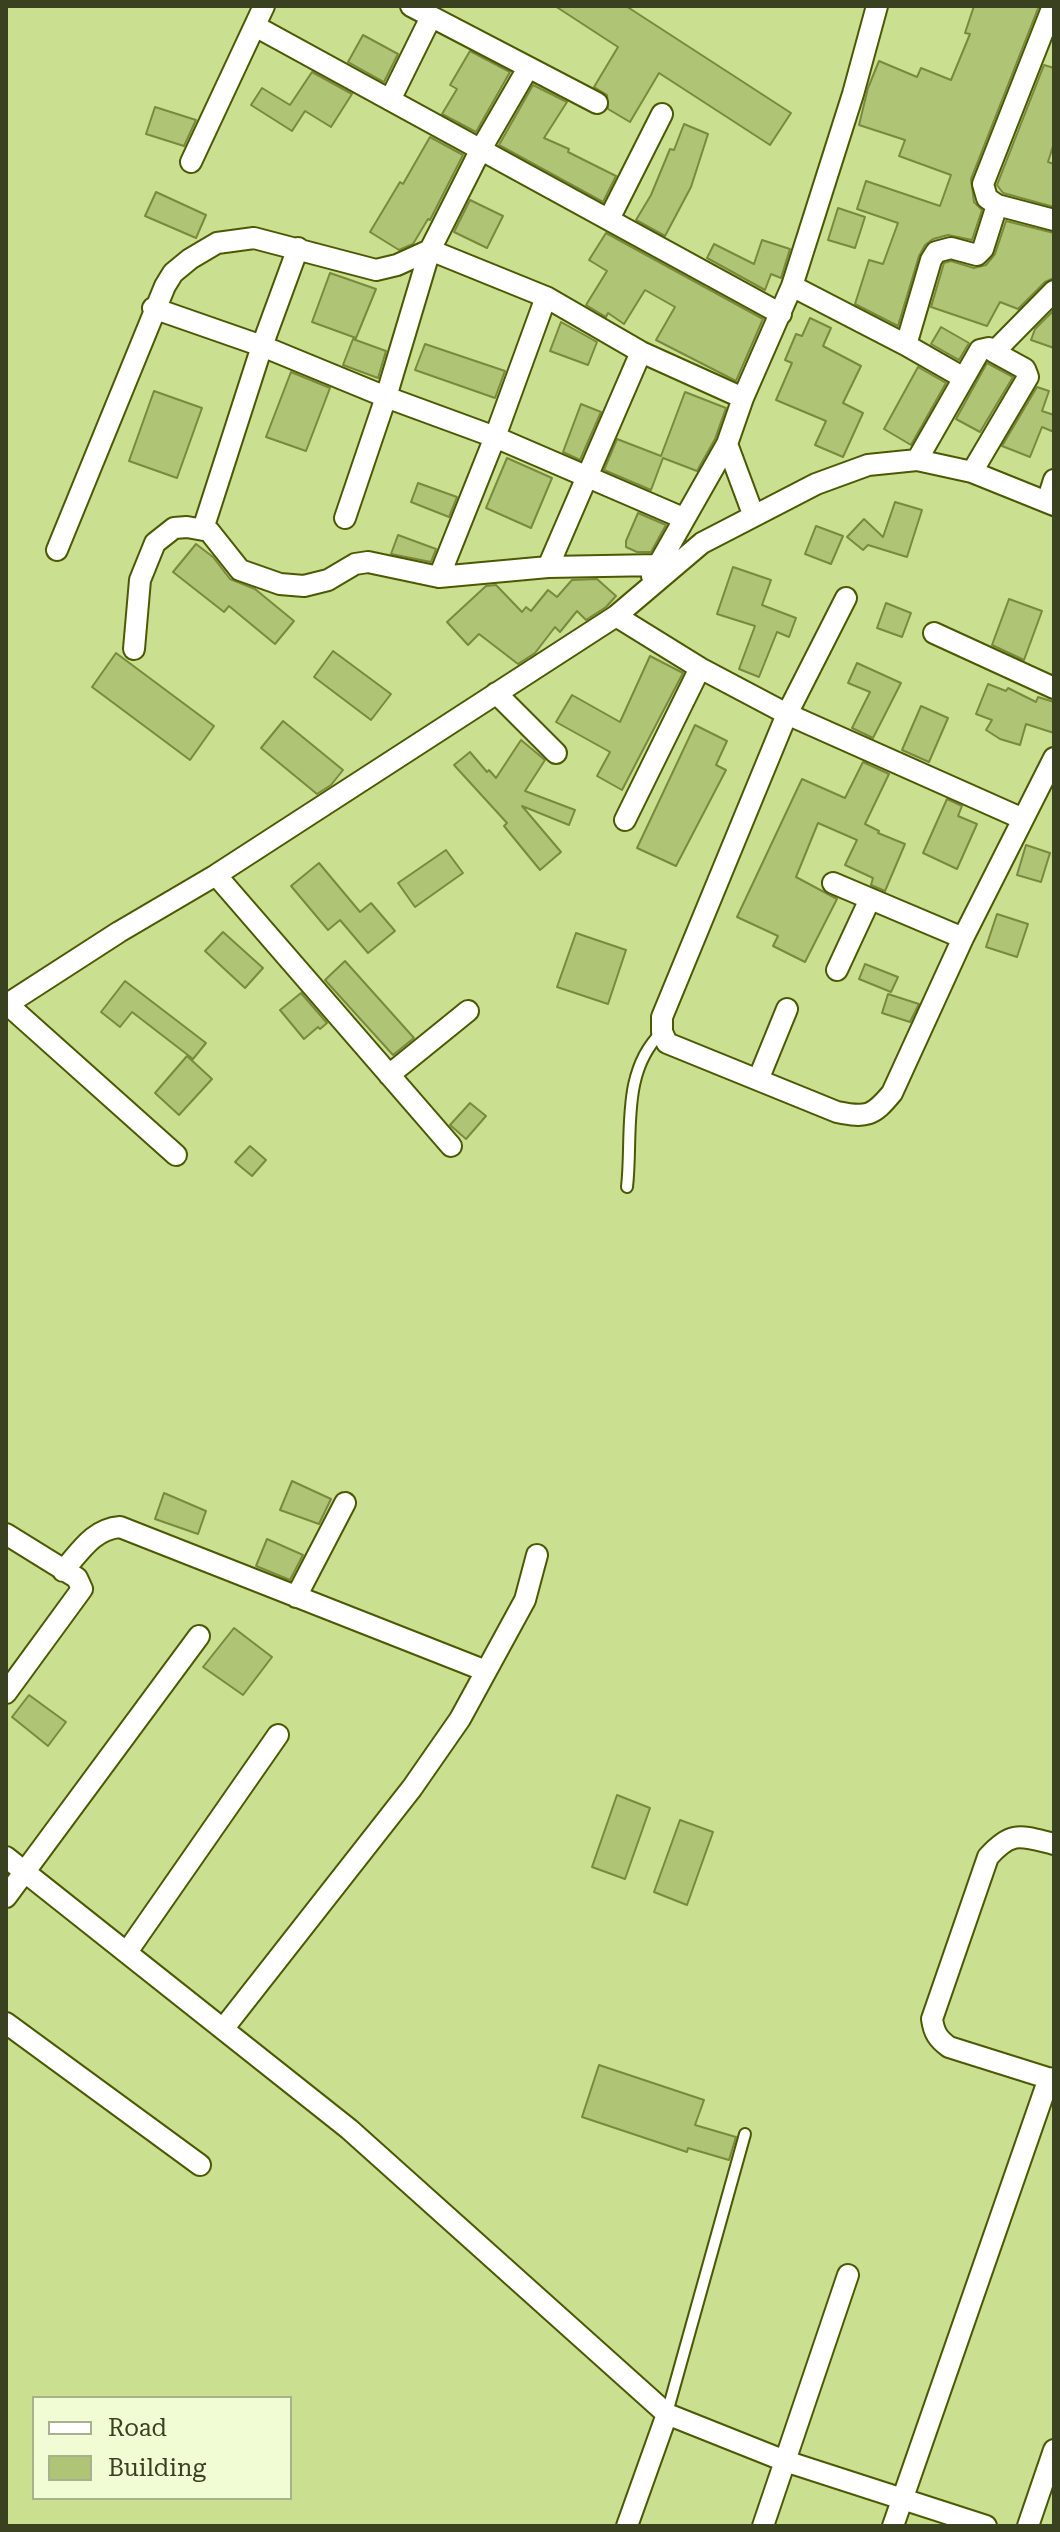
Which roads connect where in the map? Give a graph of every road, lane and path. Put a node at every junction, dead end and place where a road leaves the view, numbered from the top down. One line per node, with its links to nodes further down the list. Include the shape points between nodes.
1 (264, 6): 6 (street)
2 (411, 6): 5 (street)
3 (877, 6): 18 (street)
4 (1053, 6): 13 (street, via 983,184 987,198)
5 (431, 17): 7 (street); 8 (street)
6 (255, 26): 8 (street); 12 (street)
7 (528, 68): 9 (street); 11 (street)
8 (390, 100): 11 (street)
9 (597, 103)
10 (662, 114): 14 (street)
11 (481, 149): 14 (street); 17 (street)
12 (191, 162)
13 (997, 205): 15 (street); 23 (street, via 981,253 951,248 936,252)
14 (609, 219): 22 (street)
15 (1054, 220)
16 (298, 248): 17 (street, via 376,270); 21 (street, via 254,238 217,243 173,273); 24 (street)
17 (430, 250): 20 (street); 28 (street)
18 (792, 286): 22 (street); 23 (street)
19 (1054, 291): 26 (street)
20 (546, 297): 25 (street); 30 (street)
21 (153, 308): 24 (street); 41 (street)
22 (781, 314): 29 (street)
23 (906, 345): 27 (street)
24 (262, 346): 28 (street); 40 (street)
25 (641, 352): 29 (street); 34 (street)
26 (994, 352): 27 (street, via 980,350); 33 (street, via 1025,369 1028,377)
27 (962, 377): 32 (street)
28 (386, 397): 30 (street); 38 (street)
29 (743, 398): 31 (street)
30 (495, 437): 34 (street); 44 (street)
31 (727, 444): 37 (street); 39 (street)
32 (917, 460): 33 (street); 37 (street, via 868,465)
33 (972, 472): 36 (street)
34 (586, 475): 39 (street); 43 (street)
35 (1054, 480): 36 (street)
36 (1051, 503)
37 (753, 514): 45 (street, via 702,543)
38 (345, 518)
39 (683, 518): 42 (street)
40 (203, 529): 44 (street, via 240,570 280,584 328,580 368,562); 49 (street, via 174,528 155,543 140,580)
41 (57, 550)
42 (658, 565): 43 (street); 45 (street)
43 (548, 567): 44 (street)
44 (439, 577)
45 (643, 591): 47 (street)
46 (846, 598): 53 (street)
47 (616, 616): 50 (street); 52 (street)
48 (934, 633): 51 (street)
49 (134, 649)
50 (700, 668): 53 (street); 57 (street)
51 (1054, 688)
52 (496, 693): 54 (street); 58 (street)
53 (787, 714): 56 (street); 66 (street, via 662,1017)
54 (556, 753)
55 (1054, 758): 56 (street)
56 (1023, 819): 61 (street)
57 (625, 820)
58 (216, 875): 63 (street); 67 (street)
59 (833, 883): 60 (street)
60 (870, 899): 61 (street); 62 (street)
61 (963, 938): 68 (street, via 892,1093 877,1111 859,1116 837,1112)
62 (837, 970)
63 (6, 1004): 70 (street)
64 (787, 1009): 68 (street)
65 (468, 1011): 67 (street)
66 (662, 1032): 68 (street, via 667,1043); 71 (lane, via 648,1045 630,1101)
67 (389, 1075): 69 (street)
68 (758, 1080)
69 (451, 1146)
70 (176, 1155)
71 (627, 1187)
72 (345, 1503): 76 (street)
73 (6, 1534): 75 (street)
74 (537, 1555): 78 (street, via 525,1600)
75 (63, 1571): 76 (street, via 98,1533 120,1527); 79 (street, via 80,1583 79,1596)
76 (296, 1597): 78 (street)
77 (199, 1636): 83 (street)
78 (486, 1671): 87 (street, via 412,1788)
79 (6, 1693)
80 (278, 1735): 85 (street)
81 (1054, 1844): 88 (street, via 1013,1838 988,1857 932,2019 940,2040 949,2047)
82 (6, 1857): 83 (street)
83 (25, 1872): 84 (street); 85 (street)
84 (6, 1897)
85 (127, 1952): 87 (street)
86 (6, 2023): 90 (street)
87 (223, 2029): 92 (street, via 349,2129)
88 (1051, 2079): 95 (street)
89 (745, 2134): 92 (lane)
90 (200, 2165)
91 (848, 2275): 94 (street)
92 (667, 2414): 94 (street); 96 (street)
93 (1054, 2450): 100 (street)
94 (785, 2461): 95 (street); 97 (street)
95 (902, 2499): 98 (street); 99 (street)
96 (627, 2526)
97 (763, 2526)
98 (893, 2526)
99 (986, 2526)
100 (1028, 2526)

